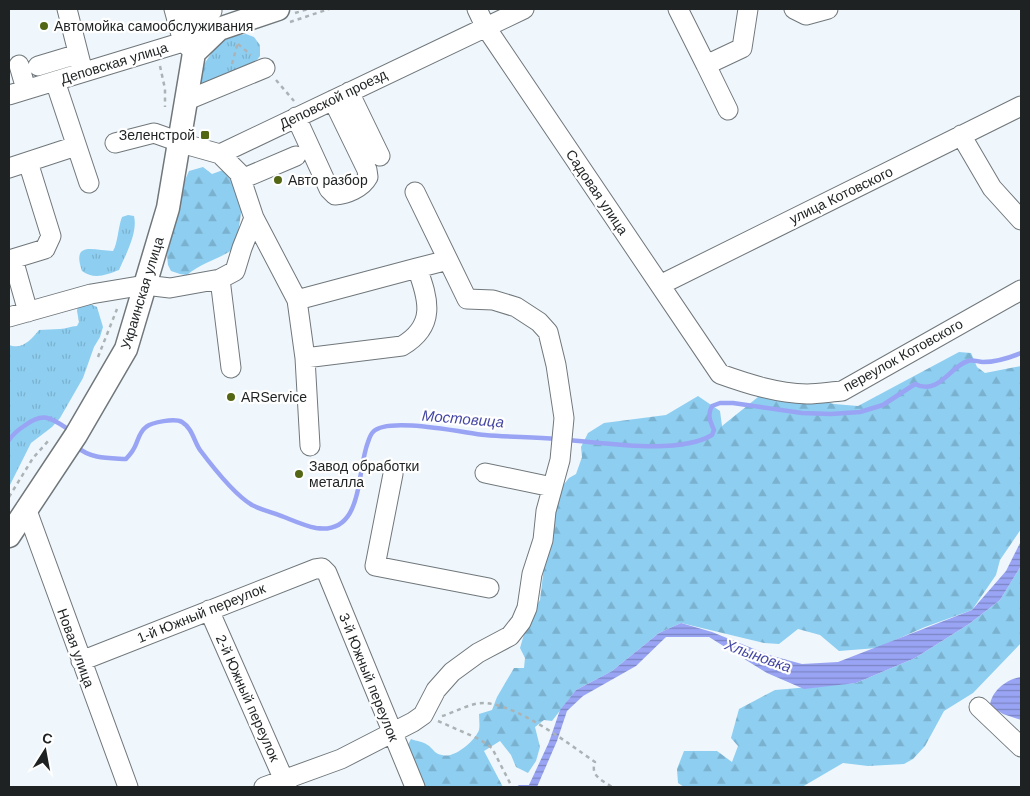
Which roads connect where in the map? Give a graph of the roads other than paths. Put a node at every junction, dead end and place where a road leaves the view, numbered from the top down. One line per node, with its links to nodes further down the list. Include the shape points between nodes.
1 (67, 9): 12 (street)
2 (477, 9): 10 (street, Садовая улица)
3 (524, 9): 10 (street, Деповской проезд)
4 (678, 9): 13 (street)
5 (748, 9): 13 (street, via 742,48)
6 (794, 9): 7 (street, via 806,15)
7 (828, 9)
8 (179, 13): 11 (street)
9 (281, 17): 11 (main road, Деповская улица)
10 (485, 26): 21 (street, Деповской проезд); 43 (street, Садовая улица)
11 (208, 35): 17 (street, Деповская улица); 19 (main road)
12 (78, 54): 15 (street); 17 (street)
13 (706, 65): 23 (street)
14 (14, 66): 20 (street)
15 (38, 66)
16 (265, 68): 19 (street, via 227,84)
17 (83, 72): 18 (street, Деповская улица)
18 (55, 81): 20 (street, Деповская улица); 28 (street)
19 (187, 90): 26 (main road, Украинская улица)
20 (17, 92)
21 (341, 96): 24 (street, Деповской проезд); 24 (street, via 367,170 368,178 364,184 335,195 329,189); 31 (street)
22 (1021, 106): 25 (street, улица Котовского)
23 (728, 110)
24 (296, 117): 29 (street, Деповской проезд)
25 (961, 135): 38 (street, via 992,188); 43 (street, улица Котовского)
26 (170, 139): 27 (street, via 154,133); 29 (street); 44 (main road, Украинская улица, via 168,208)
27 (115, 143)
28 (76, 146): 32 (street); 35 (street)
29 (220, 154): 34 (street)
30 (296, 156): 34 (street)
31 (380, 156)
32 (28, 162): 33 (street); 39 (street, via 50,236 44,249)
33 (9, 168)
34 (242, 179): 37 (street)
35 (89, 183)
36 (415, 192): 40 (street)
37 (254, 218): 42 (street, via 235,271); 46 (street)
38 (1021, 220)
39 (11, 259): 47 (street)
40 (448, 260): 41 (street); 55 (street, via 467,299 493,300 516,307 540,322 548,332 564,425 560,460)
41 (417, 268): 46 (street); 49 (street, via 428,305 426,323 414,339 402,346)
42 (220, 279): 44 (street, via 170,288); 50 (street)
43 (660, 285): 51 (street, Садовая улица)
44 (135, 287): 47 (street, via 91,294); 56 (main road, Украинская улица, via 126,349)
45 (1021, 290): 51 (street, переулок Котовского, via 842,391 782,392)
46 (297, 300): 49 (street)
47 (28, 312): 48 (street)
48 (9, 317)
49 (305, 358): 52 (street)
50 (231, 368)
51 (720, 374)
52 (310, 446)
53 (485, 473): 55 (street)
54 (393, 474): 59 (street, via 375,566)
55 (552, 487): 63 (street, via 543,540 521,622 510,636 452,672 436,690 423,715)
56 (18, 502): 57 (main road, Украинская улица); 61 (street, Новая улица)
57 (9, 536)
58 (322, 568): 60 (street, 1-й Южный переулок); 63 (street, 3-й Южный переулок, via 327,573)
59 (489, 588)
60 (209, 610): 61 (street, 1-й Южный переулок); 65 (street, 2-й Южный переулок)
61 (81, 661): 66 (street, Новая улица)
62 (979, 707): 64 (street)
63 (392, 732): 65 (street); 68 (street, 3-й Южный переулок)
64 (1021, 747)
65 (285, 783): 67 (street)
66 (128, 787)
67 (264, 787)
68 (415, 787)

